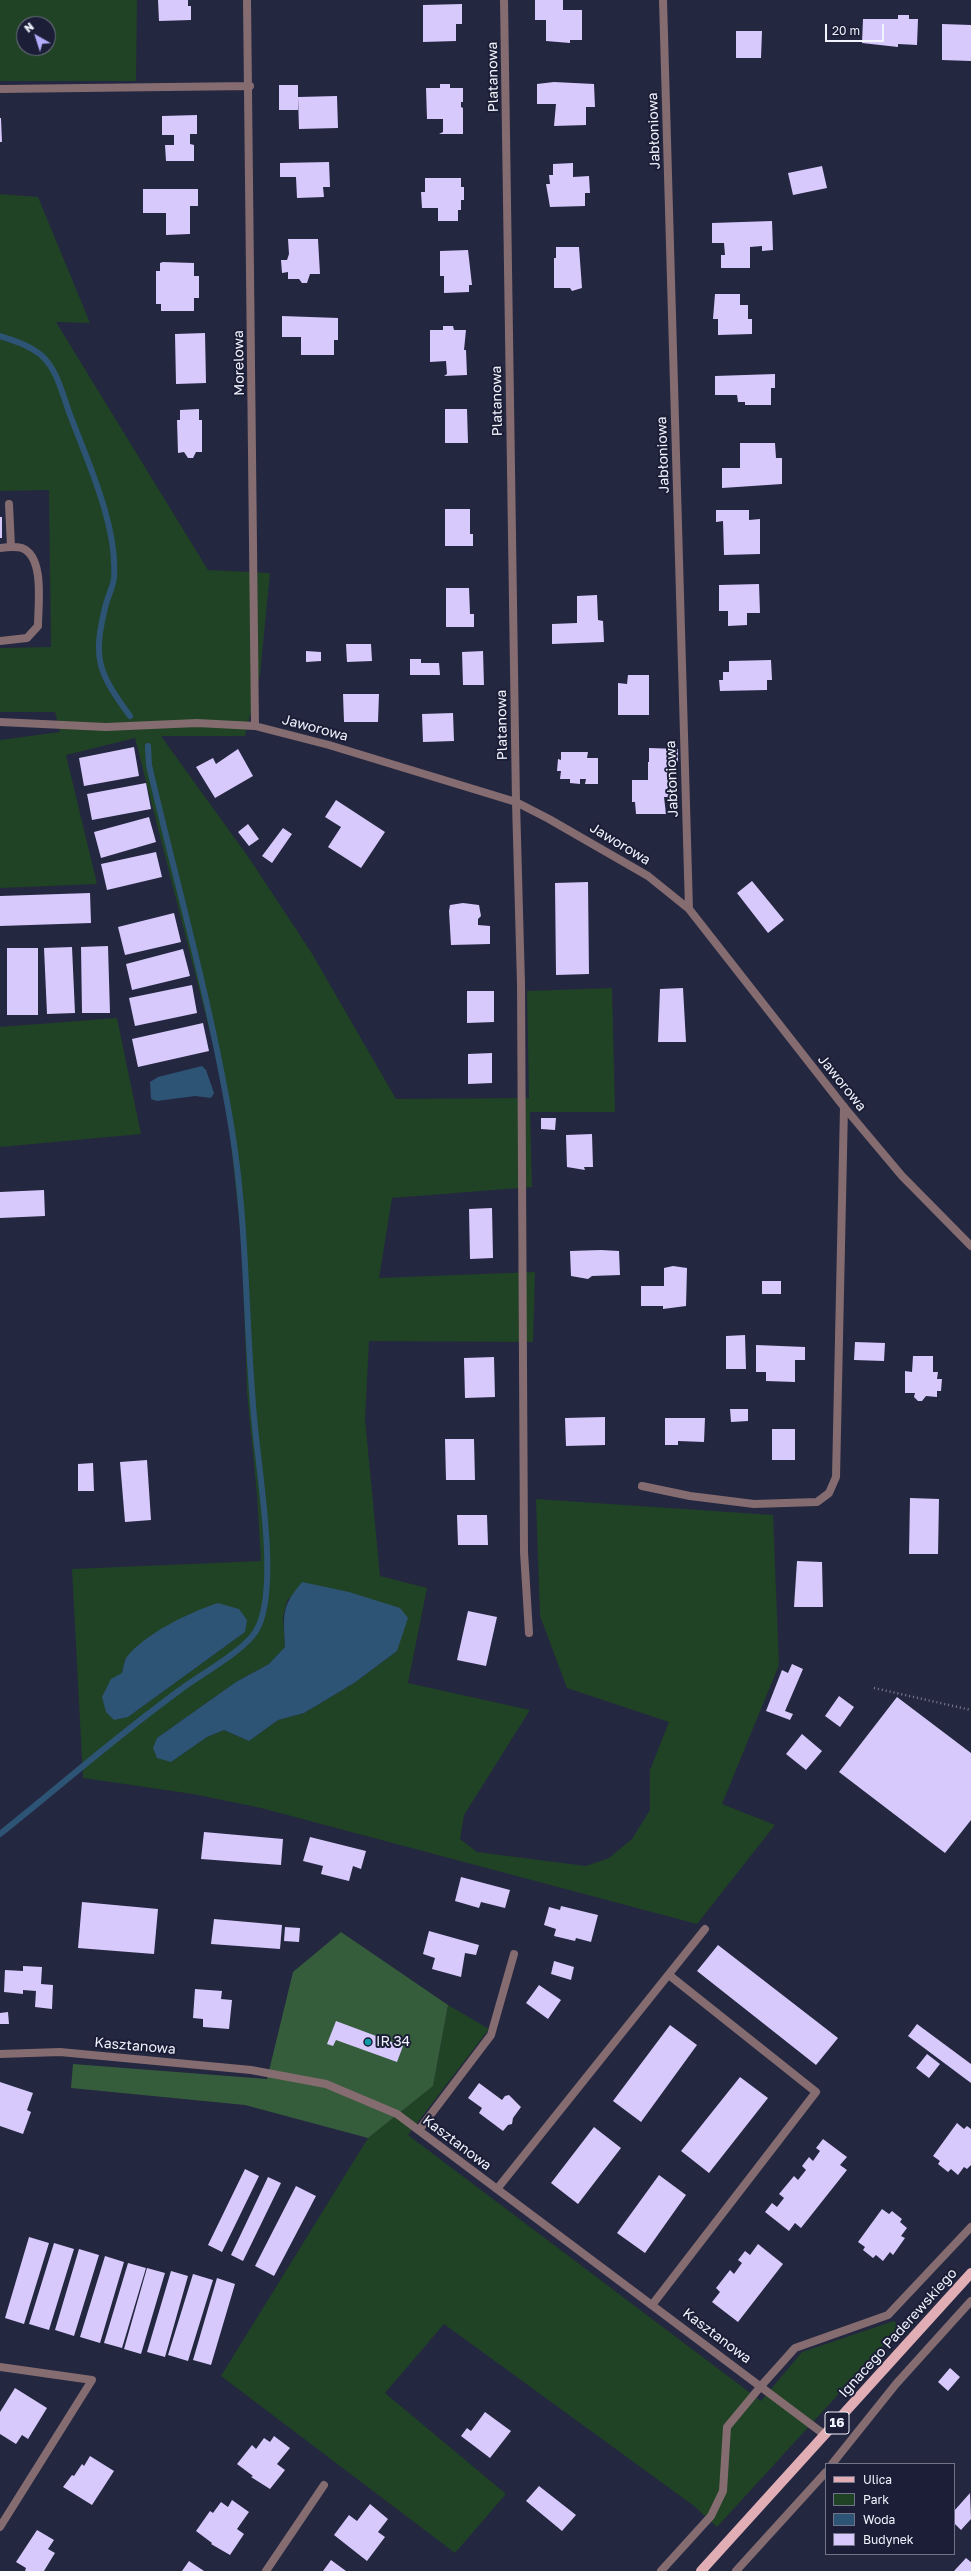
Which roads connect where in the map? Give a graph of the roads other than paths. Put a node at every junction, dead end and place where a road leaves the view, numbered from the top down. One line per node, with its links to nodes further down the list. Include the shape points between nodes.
1 (247, 0): 4 (street, Morelowa)
2 (504, 0): 12 (street, Platanowa)
3 (663, 0): 13 (street, Jabłoniowa)
4 (250, 86): 5 (street); 11 (street, Morelowa)
5 (0, 89)
6 (9, 504): 7 (street)
7 (11, 547): 8 (street); 9 (street, via 22,548 32,555 37,565 38,626 27,638)
8 (0, 548)
9 (0, 641)
10 (0, 722): 11 (street, Jaworowa, via 106,727 197,723)
11 (255, 726): 12 (street, Jaworowa, via 329,745)
12 (516, 802): 13 (street, Jaworowa, via 599,846 648,876); 17 (street, Platanowa, via 522,992 524,1552)
13 (688, 909): 14 (street, Jaworowa)
14 (844, 1107): 15 (street, Jaworowa, via 902,1176); 16 (street, via 836,1477 829,1493 817,1502 754,1504 690,1496)
15 (971, 1246)
16 (642, 1486)
17 (529, 1632)
18 (705, 1929): 20 (street)
19 (514, 1954): 22 (street, via 491,2035)
20 (669, 1975): 23 (street); 27 (street, via 816,2092)
21 (0, 2054): 22 (street, Kasztanowa, via 60,2052 251,2070 326,2084 397,2114)
22 (419, 2130): 23 (street, Kasztanowa)
23 (497, 2189): 27 (street, Kasztanowa)
24 (971, 2227): 29 (street, via 888,2315 795,2348)
25 (971, 2273): 30 (main road, Ignacego Paderewskiego / 16)
26 (971, 2301): 31 (street, via 896,2384)
27 (652, 2304): 29 (street, Kasztanowa)
28 (0, 2367): 34 (street, via 92,2380)
29 (761, 2386): 30 (street, Kasztanowa); 36 (street, via 727,2427 723,2491 711,2516)
30 (826, 2435): 37 (main road, Ignacego Paderewskiego / 16)
31 (833, 2463)
32 (825, 2473): 38 (street)
33 (324, 2486): 35 (street)
34 (0, 2527)
35 (266, 2571)
36 (661, 2571)
37 (701, 2571)
38 (736, 2571)

